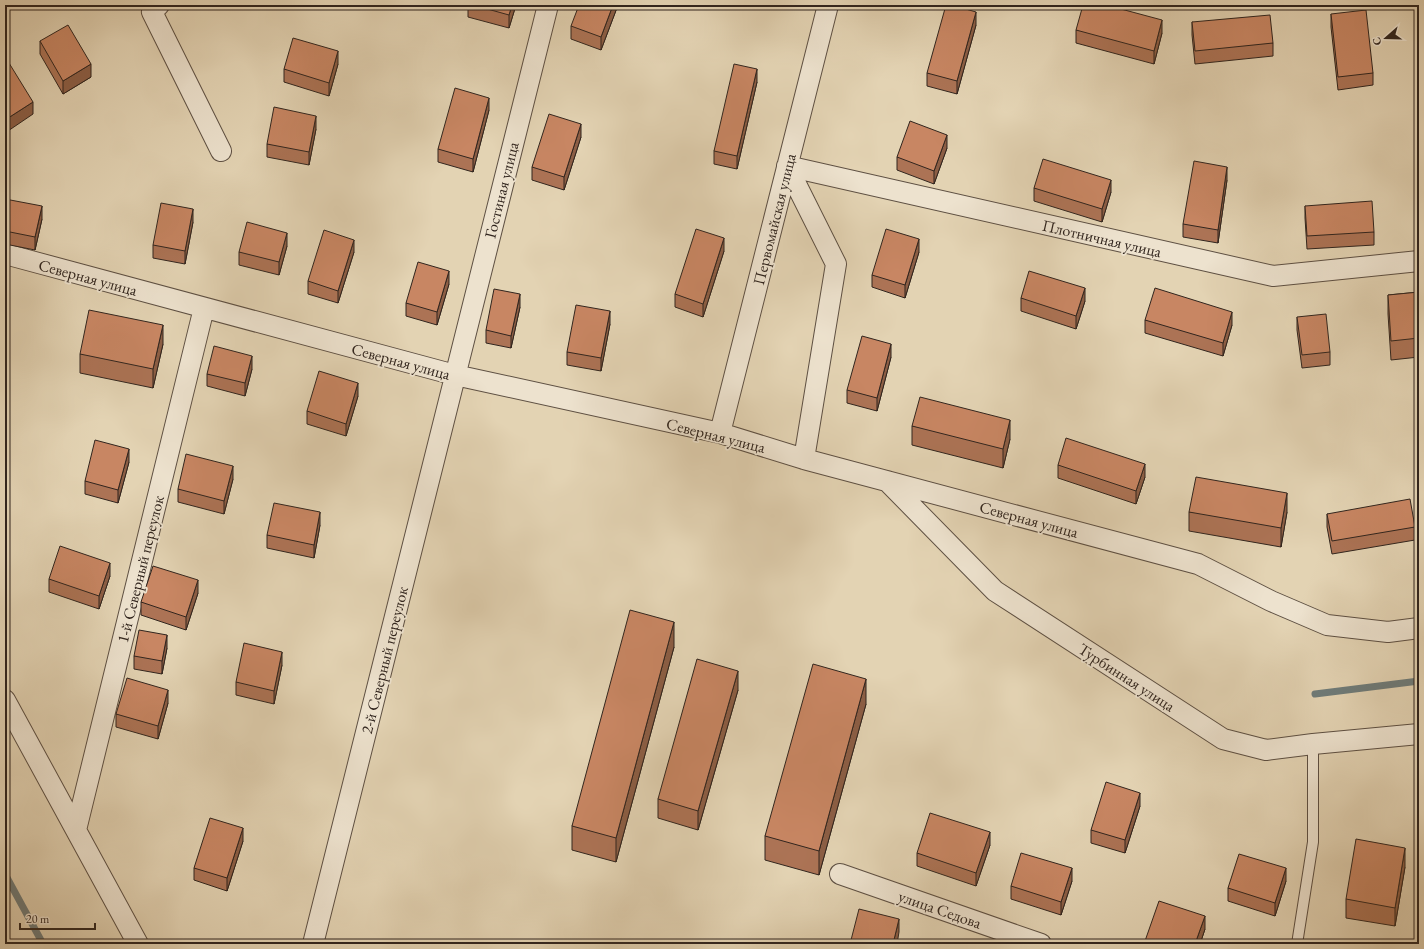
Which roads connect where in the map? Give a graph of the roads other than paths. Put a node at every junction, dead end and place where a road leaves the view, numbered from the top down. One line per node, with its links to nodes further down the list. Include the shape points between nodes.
1 (159, 5): 4 (street, via 152,12)
2 (548, 5): 9 (street, Гостиная улица)
3 (828, 5): 5 (street, Первомайская улица)
4 (221, 151)
5 (788, 166): 7 (street, Плотничная улица, via 1273,276); 10 (street, Первомайская улица); 11 (street, via 836,264)
6 (5, 254): 8 (street, Северная улица)
7 (1419, 261)
8 (204, 308): 9 (street, Северная улица); 17 (street, 1-й Северный переулок)
9 (455, 375): 10 (street, Северная улица); 20 (street, 2-й Северный переулок)
10 (720, 433): 11 (street, Северная улица)
11 (804, 459): 12 (street, Северная улица)
12 (887, 481): 13 (street, Северная улица, via 1198,564 1271,601 1327,625 1388,632); 16 (street, Турбинная улица, via 995,591 1223,739 1266,750)
13 (1419, 628)
14 (5, 700): 17 (street)
15 (1419, 734): 16 (street, Турбинная улица)
16 (1313, 744): 22 (lane, via 1313,842)
17 (76, 830): 19 (street)
18 (840, 874): 21 (street, улица Седова)
19 (138, 944)
20 (313, 944)
21 (1040, 944)
22 (1296, 944)

